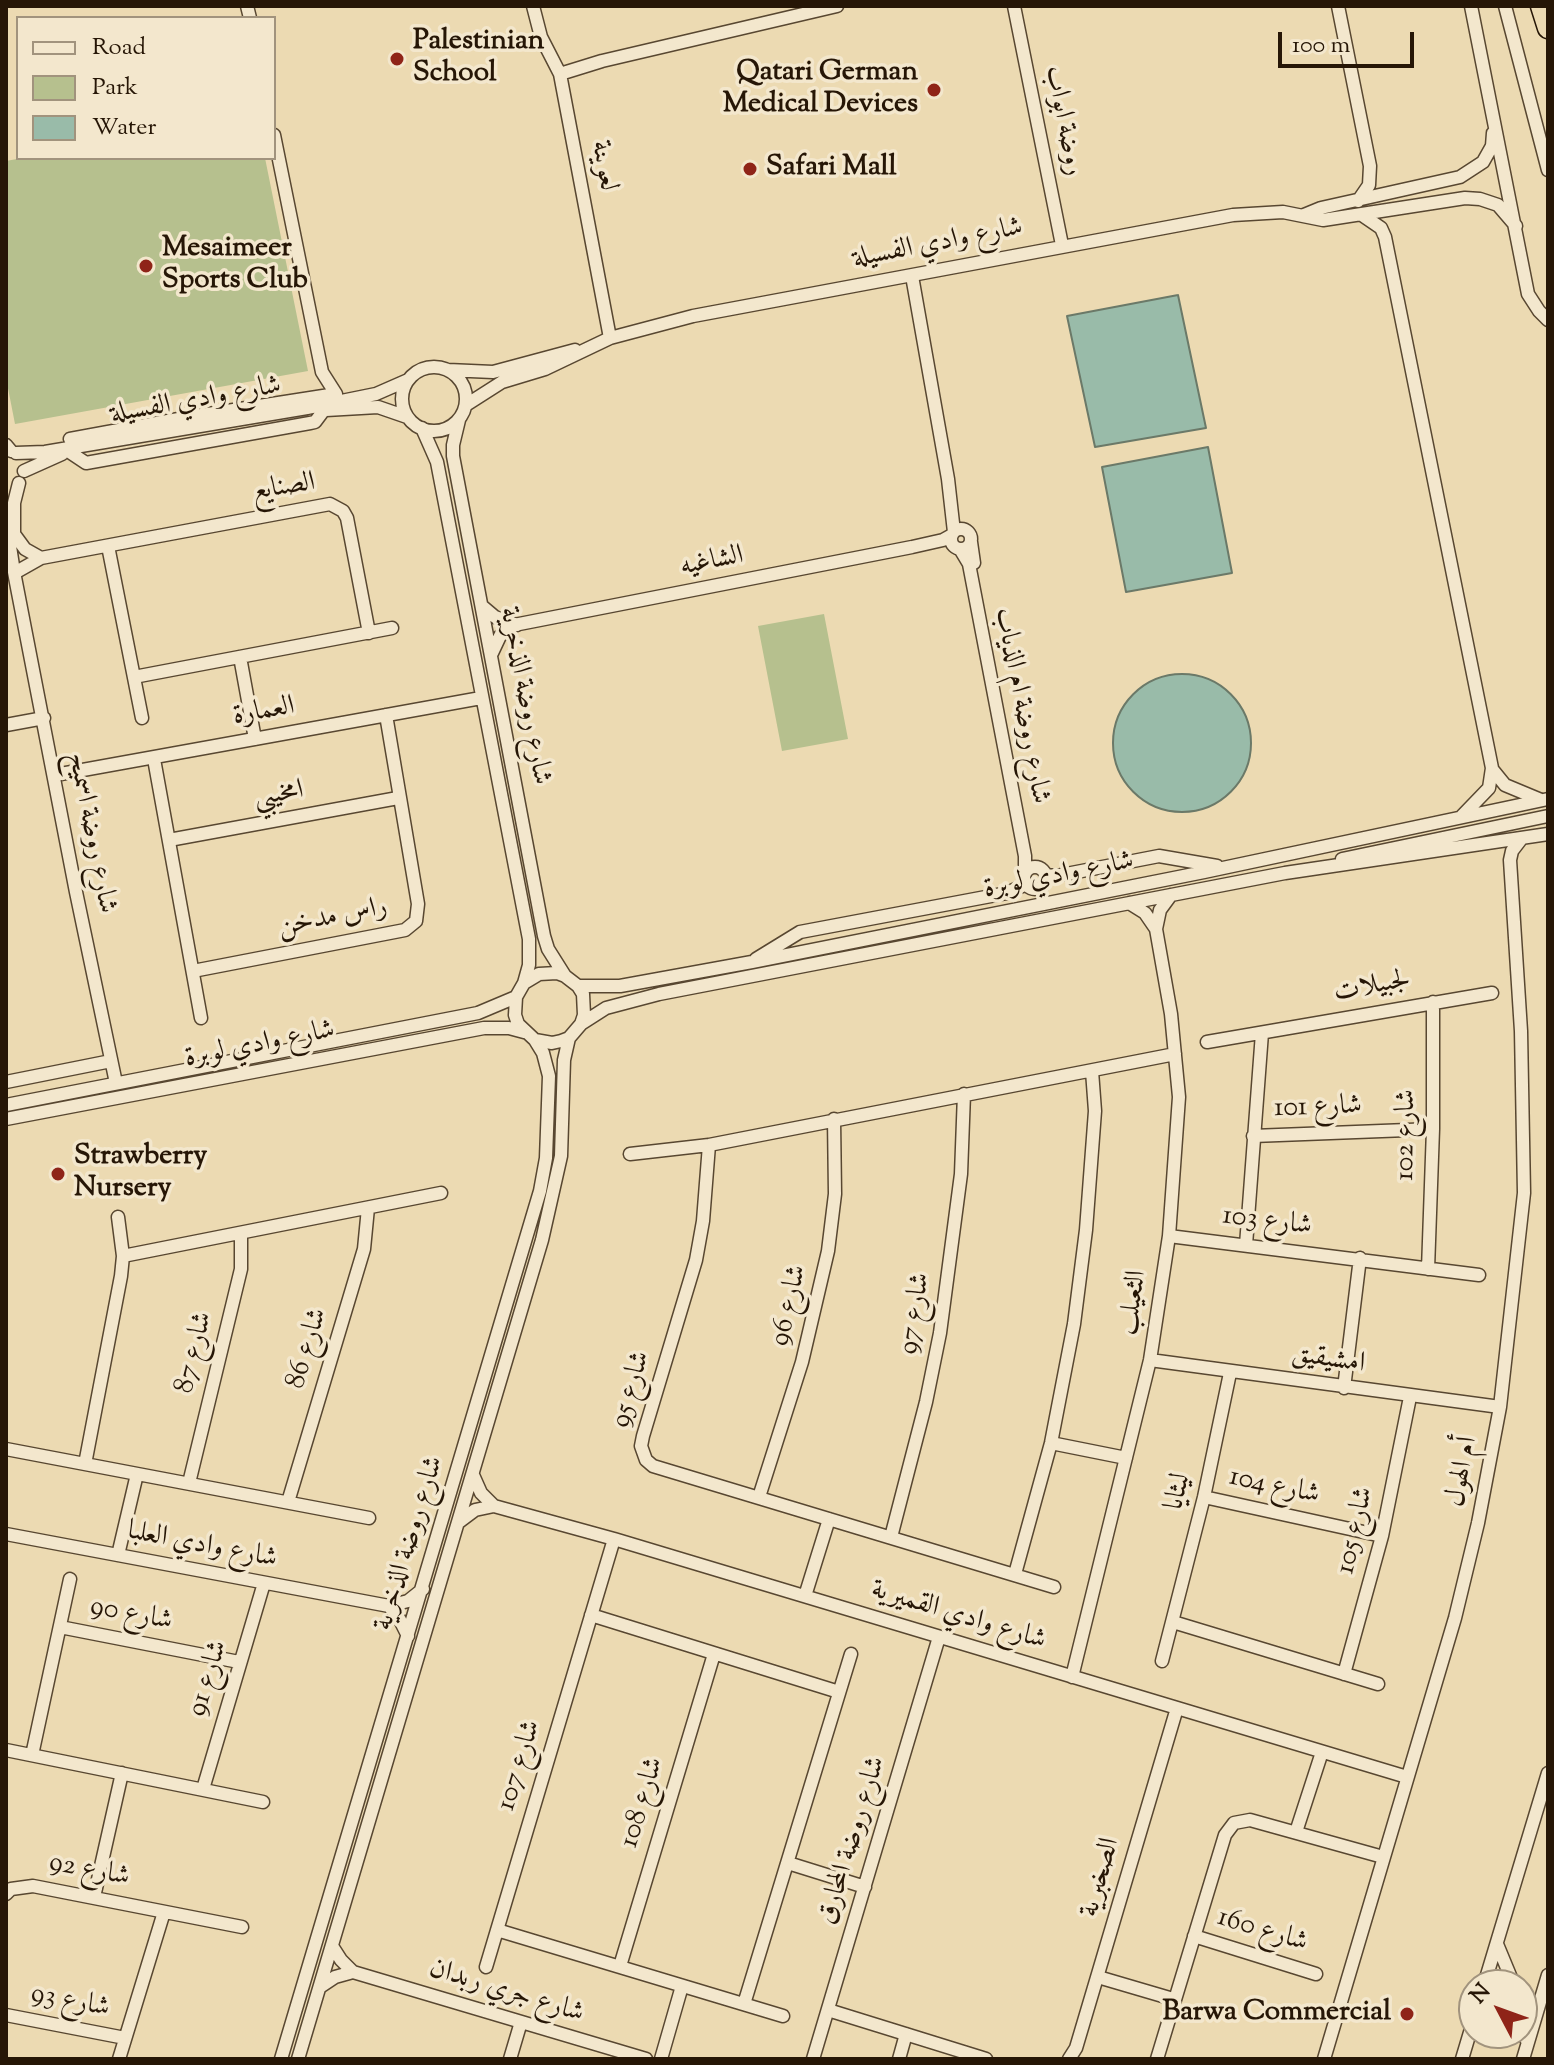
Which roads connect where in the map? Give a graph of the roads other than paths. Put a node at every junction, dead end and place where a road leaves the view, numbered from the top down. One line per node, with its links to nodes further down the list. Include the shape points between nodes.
1 (533, 6): 9 (street, لعوينة, via 541,37)
2 (837, 6): 9 (street)
3 (1014, 6): 23 (street, روضة ابواب)
4 (1338, 6): 12 (street)
5 (1471, 6): 10 (street)
6 (1505, 6): 13 (street)
7 (1541, 6): 8 (highway)
8 (1548, 28)
9 (560, 74): 26 (street, لعوينة)
10 (1494, 120): 14 (street, شارع وادي الفسيلة, via 1487,156); 21 (street)
11 (276, 145): 29 (street)
12 (1370, 166): 15 (street, via 1381,184); 17 (street, via 1369,185)
13 (1548, 170)
14 (1460, 177): 15 (street, شارع وادي الفسيلة); 16 (street, via 1471,187)
15 (1396, 193): 17 (street, شارع وادي الفسيلة)
16 (1460, 198): 18 (street, شارع وادي الفسيلة); 21 (street, شارع وادي الفسيلة, via 1498,205)
17 (1358, 201): 19 (street, شارع وادي الفسيلة)
18 (1395, 209): 20 (street, شارع وادي الفسيلة); 22 (street)
19 (1304, 215): 20 (street, شارع وادي الفسيلة, via 1323,220); 23 (street, شارع وادي الفسيلة, via 1233,215)
20 (1362, 215): 22 (street)
21 (1516, 226): 25 (street, via 1528,294)
22 (1385, 237): 66 (street)
23 (1062, 245): 24 (street, شارع وادي الفسيلة)
24 (912, 276): 26 (street, شارع وادي الفسيلة, via 693,316); 47 (street, شارع روضة ام الذياب)
25 (1548, 320)
26 (610, 338): 27 (street, شارع وادي الفسيلة)
27 (586, 348): 28 (street, شارع وادي الفسيلة, via 493,372); 34 (street, شارع وادي الفسيلة, via 502,382)
28 (448, 370): 30 (street, via 422,369); 34 (street, via 463,384)
29 (322, 372): 31 (street); 33 (street)
30 (408, 380): 32 (street, شارع وادي الفسيلة); 36 (street, via 402,398)
31 (336, 394): 32 (street); 33 (street)
32 (358, 398): 33 (street, شارع وادي الفسيلة)
33 (308, 403): 35 (street, شارع وادي الفسيلة); 39 (street, شارع وادي الفسيلة); 42 (street, via 77,437)
34 (466, 405): 37 (street)
35 (324, 410): 36 (street, شارع وادي الفسيلة, via 378,407); 41 (street, via 315,422 86,463)
36 (407, 417): 38 (street)
37 (459, 420): 38 (street, via 441,430); 52 (street, شارع روضة الذخرية, via 453,456)
38 (422, 428): 59 (street, شارع روضة الذخرية, via 437,462)
39 (92, 444): 41 (street, شارع وادي الفسيلة); 42 (street, شارع وادي الفسيلة)
40 (10, 450): 42 (street, شارع وادي الفسيلة); 43 (street, via 22,461)
41 (68, 451): 43 (street, شارع وادي الفسيلة)
42 (45, 452)
43 (22, 477): 44 (street, شارع وادي الفسيلة); 46 (street, شارع روضة اسميح, via 14,503)
44 (6, 489)
45 (6, 521): 51 (street, شارع روضة اسميح)
46 (14, 534): 49 (street); 50 (street, شارع روضة اسميح)
47 (960, 540): 53 (street, الشاغيه); 79 (street, شارع روضة ام الذياب)
48 (108, 546): 49 (street, الصنايع); 55 (street, الصنايع, via 337,506 347,518); 58 (street)
49 (41, 558): 50 (street, الصنايع)
50 (18, 571): 51 (street, شارع روضة اسميح)
51 (19, 591): 61 (street, شارع روضة اسميح)
52 (481, 604): 53 (street, via 495,617); 56 (street, شارع روضة الذخرية)
53 (517, 625): 56 (street, via 500,636)
54 (392, 628): 55 (street)
55 (369, 633): 57 (street)
56 (491, 656): 85 (street, شارع روضة الذخرية, via 544,936)
57 (240, 657): 58 (street); 64 (street)
58 (134, 677): 62 (street)
59 (481, 698): 60 (street, العمارة); 86 (street, شارع روضة الذخرية, via 529,939)
60 (386, 715): 64 (street, العمارة); 68 (street, راس مدخن)
61 (44, 718): 63 (street); 67 (street, شارع روضة اسميح)
62 (142, 718)
63 (6, 725)
64 (255, 739): 65 (street, العمارة)
65 (154, 759): 67 (street, العمارة); 74 (street)
66 (1492, 768): 69 (street, via 1505,785); 70 (street, via 1489,788)
67 (55, 775): 99 (street, شارع روضة اسميح)
68 (398, 798): 74 (street, امخيبي); 84 (street, راس مدخن, via 418,904 412,926)
69 (1544, 800): 70 (street, شارع وادي لوبرة)
70 (1462, 816): 76 (street, شارع وادي لوبرة)
71 (1548, 816): 77 (street)
72 (1548, 834): 73 (street, شارع وادي لوبرة)
73 (1522, 838): 75 (street, شارع وادي لوبرة); 78 (street, أم الهول, via 1512,851)
74 (169, 840): 84 (street)
75 (1486, 845): 77 (street, شارع وادي لوبرة); 78 (street, via 1499,853)
76 (1287, 853): 79 (street, via 1217,866 1159,856 1056,876); 83 (street, شارع وادي لوبرة)
77 (1285, 873): 80 (street, شارع وادي لوبرة)
78 (1510, 874): 125 (street, أم الهول, via 1524,1193)
79 (1033, 875): 83 (street, via 1007,893 800,932)
80 (1171, 895): 81 (street, شارع وادي لوبرة); 82 (street, via 1160,910)
81 (1129, 903): 82 (street); 92 (street, شارع وادي لوبرة, via 623,1001)
82 (1156, 929): 98 (street, الثعيلب)
83 (752, 962): 87 (street, شارع وادي لوبرة, via 620,986)
84 (193, 971): 91 (street)
85 (565, 976): 86 (street, via 548,972); 87 (street)
86 (524, 983): 89 (street)
87 (578, 986): 92 (street, via 585,1004)
88 (1492, 993): 90 (street, لجبيلات)
89 (516, 997): 93 (street, via 515,1015); 102 (street, شارع وادي لوبرة, via 478,1013)
90 (1433, 1002): 94 (street, لجبيلات); 107 (street, شارع 102)
91 (201, 1018)
92 (581, 1024): 95 (street)
93 (524, 1032): 96 (street); 105 (street, شارع وادي لوبرة, via 484,1028)
94 (1262, 1033): 97 (street, لجبيلات); 108 (street)
95 (569, 1038): 96 (street); 131 (street, شارع روضة الذخرية, via 553,1196)
96 (535, 1040): 149 (street, شارع روضة الذخرية, via 548,1065 550,1092 540,1191)
97 (1207, 1042)
98 (1175, 1054): 100 (street); 115 (street, الثعيلب, via 1179,1097)
99 (111, 1061): 101 (street); 102 (street, شارع روضة اسميح)
100 (1092, 1071): 103 (street); 126 (street, via 1095,1111 1086,1230)
101 (6, 1082)
102 (116, 1083): 104 (street, شارع وادي لوبرة)
103 (964, 1094): 106 (street); 142 (street, شارع 97, via 961,1174 940,1333)
104 (6, 1105)
105 (6, 1119)
106 (834, 1119): 109 (street); 133 (street, شارع 96, via 835,1194 828,1251 802,1362)
107 (1433, 1129): 108 (street, شارع 101); 119 (street, شارع 102)
108 (1253, 1136): 116 (street)
109 (709, 1145): 110 (street); 133 (street, شارع 95, via 696,1260 641,1446 653,1466)
110 (630, 1154)
111 (441, 1193): 112 (street)
112 (368, 1208): 114 (street); 135 (street, شارع 86, via 364,1249)
113 (118, 1217): 117 (street)
114 (241, 1233): 117 (street); 132 (street, شارع 87, via 241,1269)
115 (1169, 1236): 116 (street, شارع 103); 121 (street, الثعيلب)
116 (1246, 1245): 118 (street, شارع 103)
117 (123, 1256): 129 (street)
118 (1360, 1258): 119 (street, شارع 103); 123 (street)
119 (1428, 1269): 120 (street, شارع 103)
120 (1479, 1275)
121 (1150, 1360): 122 (street, امشيقيق); 128 (street, الثعيلب)
122 (1230, 1373): 123 (street, امشيقيق); 134 (street, ليثايا)
123 (1344, 1388): 124 (street, امشيقيق)
124 (1410, 1397): 125 (street, امشيقيق); 141 (street, شارع 105)
125 (1500, 1407): 171 (street, أم الهول, via 1458,1604)
126 (1051, 1443): 128 (street); 145 (street)
127 (6, 1449): 129 (street)
128 (1126, 1458): 162 (street, الثعيلب)
129 (85, 1464): 130 (street)
130 (137, 1474): 132 (street); 144 (street)
131 (473, 1475): 136 (street); 139 (street, شارع روضة الذخرية)
132 (189, 1483): 135 (street)
133 (759, 1497): 138 (street, شارع 95)
134 (1204, 1497): 141 (street, شارع 104); 153 (street, ليثايا)
135 (288, 1502): 137 (street)
136 (494, 1506): 139 (street, via 475,1510); 143 (street, شارع وادي القميرية)
137 (369, 1518)
138 (829, 1519): 142 (street, شارع 95); 150 (street)
139 (459, 1522): 185 (street, شارع روضة الذخرية)
140 (6, 1534): 144 (street, شارع وادي العلبا)
141 (1382, 1536): 161 (street, شارع 105)
142 (891, 1537): 145 (street, شارع 95)
143 (614, 1539): 150 (street, شارع وادي القميرية); 152 (street, شارع 107)
144 (118, 1555): 147 (street, شارع وادي العلبا)
145 (1015, 1574): 148 (street, شارع 95)
146 (70, 1579): 154 (street, شارع 90)
147 (264, 1583): 151 (street, شارع وادي العلبا); 160 (street, شارع 91)
148 (1054, 1587)
149 (423, 1589): 151 (street, via 408,1601); 155 (street, شارع روضة الذخرية)
150 (805, 1596): 156 (street, شارع وادي القميرية)
151 (389, 1606): 155 (street)
152 (591, 1615): 157 (street); 182 (street, شارع 107)
153 (1173, 1622): 159 (street, ليثايا); 161 (street)
154 (60, 1627): 160 (street, شارع 90); 168 (street, شارع 90)
155 (408, 1636): 207 (street, شارع روضة الذخرية)
156 (939, 1637): 162 (street, شارع وادي القميرية); 177 (street, شارع روضة المحارق)
157 (714, 1654): 164 (street); 186 (street, شارع 108)
158 (851, 1654): 164 (street)
159 (1162, 1661)
160 (239, 1662): 172 (street, شارع 91)
161 (1344, 1674): 163 (street)
162 (1072, 1677): 165 (street, شارع وادي القميرية)
163 (1378, 1684)
164 (839, 1692): 176 (street)
165 (1177, 1708): 167 (street, شارع وادي القميرية); 193 (street, الصخبرية)
166 (6, 1750): 168 (street)
167 (1322, 1752): 171 (street, شارع وادي القميرية); 174 (street)
168 (32, 1755): 169 (street)
169 (122, 1773): 172 (street); 179 (street)
170 (1548, 1773): 184 (street)
171 (1407, 1777): 175 (street, أم الهول)
172 (203, 1789): 173 (street)
173 (263, 1802)
174 (1296, 1832): 175 (street); 183 (street, via 1250,1820 1234,1823 1225,1835)
175 (1383, 1857): 218 (street, أم الهول)
176 (788, 1863): 177 (street); 197 (street)
177 (865, 1887): 198 (street, شارع روضة المحارق)
178 (6, 1894): 179 (street, شارع 92, via 33,1886)
179 (94, 1897): 180 (street, شارع 92)
180 (164, 1912): 181 (street, شارع 92); 203 (street, شارع 92)
181 (242, 1927)
182 (497, 1930): 186 (street); 187 (street, شارع 107)
183 (1194, 1936): 191 (street, شارع 160); 196 (street)
184 (1497, 1941): 188 (street); 189 (street)
185 (332, 1946): 190 (street); 195 (street, شارع روضة الذخرية)
186 (620, 1966): 194 (street)
187 (486, 1967)
188 (1489, 1969)
189 (1506, 1969)
190 (353, 1972): 195 (street); 201 (street, شارع جري ربدان)
191 (1316, 1974)
192 (1548, 1975): 205 (street)
193 (1098, 1977): 196 (street); 216 (street, الصخبرية)
194 (682, 1986): 197 (street); 212 (street)
195 (319, 1987): 208 (street, شارع روضة الذخرية)
196 (1173, 1999): 217 (street)
197 (744, 2004): 200 (street)
198 (828, 2010): 202 (street); 213 (street, شارع روضة المحارق)
199 (6, 2015): 203 (street, شارع 93)
200 (783, 2016)
201 (521, 2022): 204 (street, شارع جري ربدان); 209 (street)
202 (906, 2034): 214 (street); 215 (street)
203 (125, 2038): 206 (street, شارع 92)
204 (596, 2044): 210 (street); 211 (street, شارع جري ربدان)
205 (1525, 2053)
206 (119, 2059)
207 (281, 2059)
208 (298, 2059)
209 (510, 2059)
210 (592, 2059)
211 (646, 2059)
212 (661, 2059)
213 (813, 2059)
214 (899, 2059)
215 (986, 2059)
216 (1069, 2059)
217 (1157, 2059)
218 (1324, 2059)

